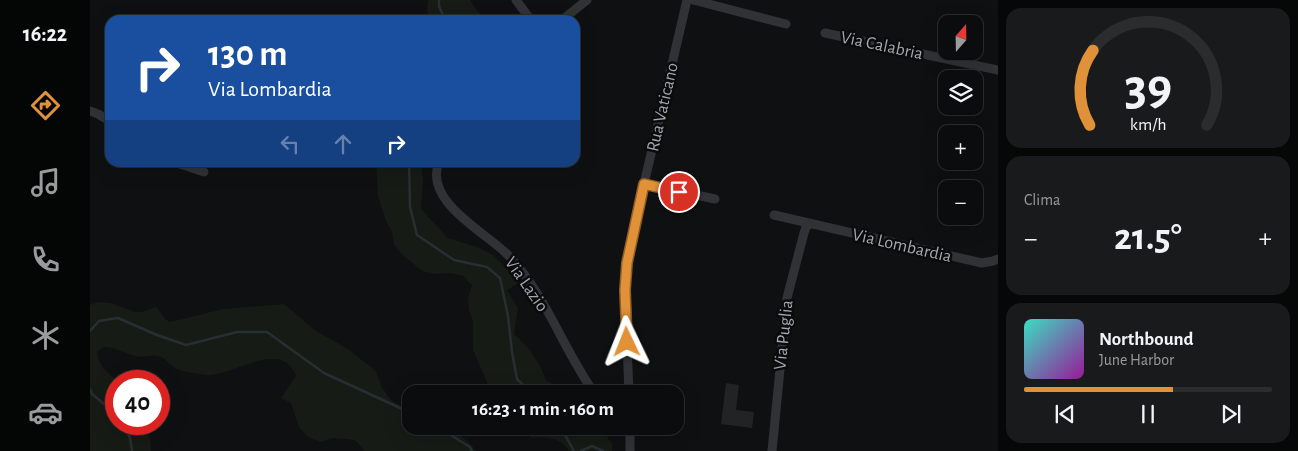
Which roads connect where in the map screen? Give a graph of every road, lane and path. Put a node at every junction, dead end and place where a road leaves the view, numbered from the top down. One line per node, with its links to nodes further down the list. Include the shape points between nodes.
1 (516, 0): 5 (street)
2 (586, 0): 6 (street)
3 (687, 0): 15 (street, Rua Vaticano)
4 (693, 0): 7 (street)
5 (527, 15)
6 (568, 15)
7 (786, 24)
8 (825, 33): 9 (street, Via Calabria)
9 (998, 70)
10 (90, 111): 11 (street)
11 (105, 118)
12 (189, 167): 14 (street)
13 (436, 167): 20 (street, Via Lazio, via 437,184 442,196 465,221 507,254 526,278)
14 (204, 172)
15 (644, 184): 16 (street); 21 (street, Rua Vaticano, via 627,263)
16 (714, 199)
17 (774, 215): 18 (street, Via Lombardia)
18 (810, 224): 19 (street, Via Lombardia, via 982,263); 24 (street, Via Puglia, via 804,233 786,298)
19 (996, 260)
20 (590, 385)
21 (629, 385)
22 (630, 435): 23 (street)
23 (630, 451)
24 (772, 451)

